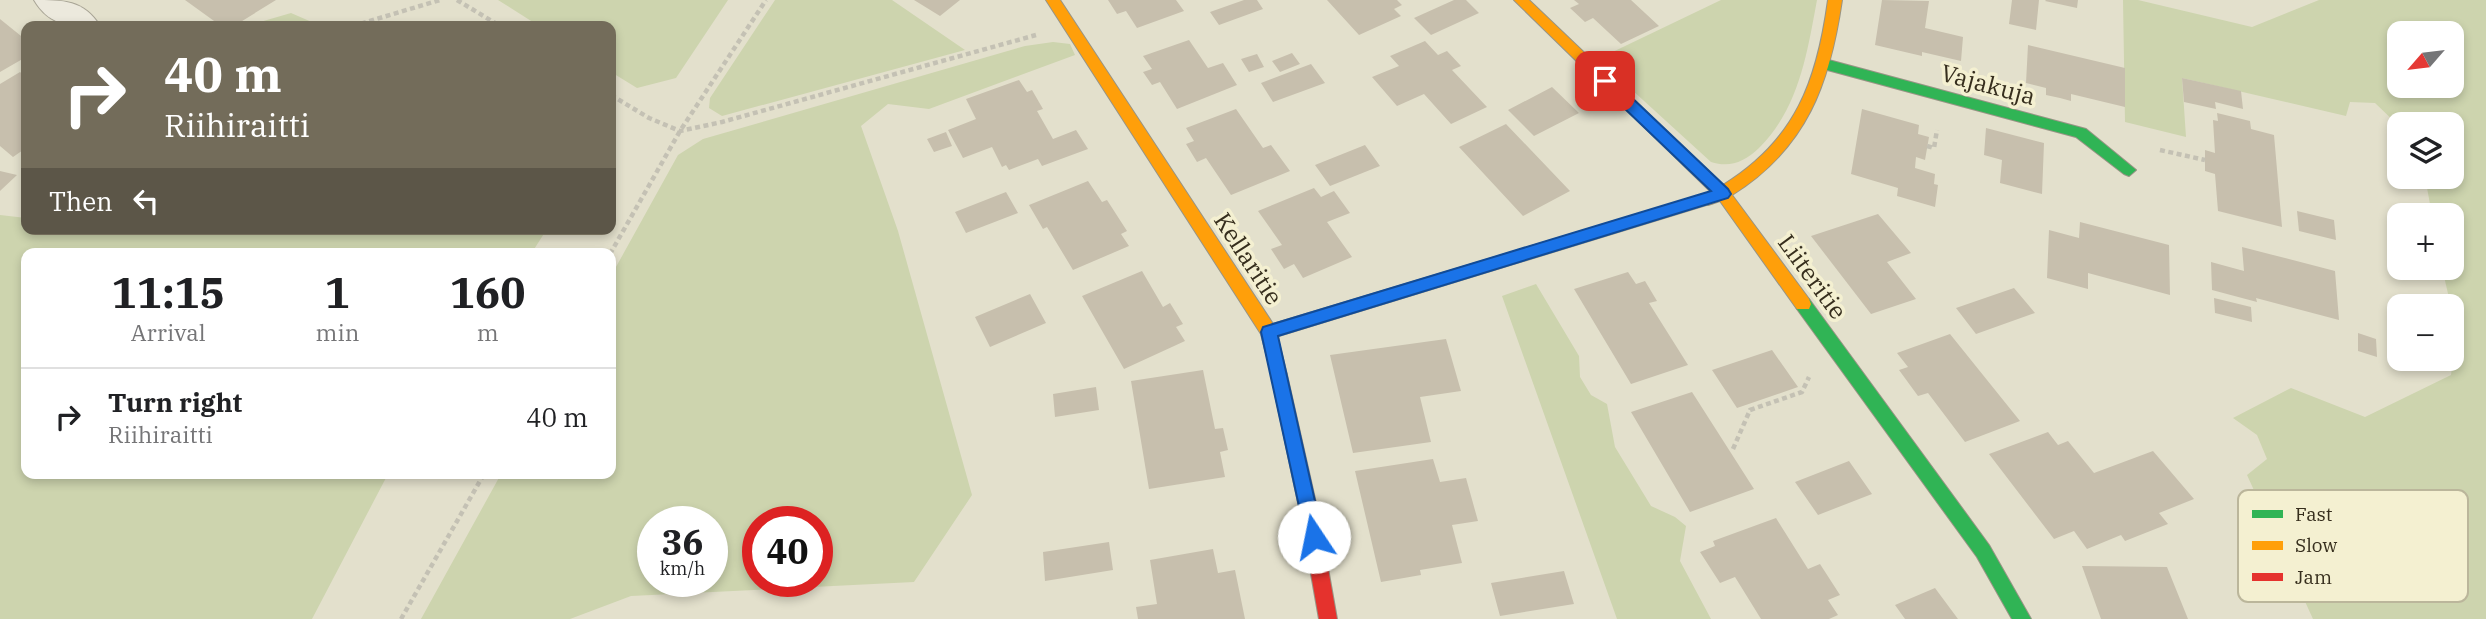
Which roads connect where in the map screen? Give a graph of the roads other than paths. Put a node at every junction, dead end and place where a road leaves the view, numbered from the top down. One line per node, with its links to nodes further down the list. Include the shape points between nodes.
1 (50, 0): 5 (street)
2 (1053, 0): 9 (street, Kellaritie)
3 (1521, 0): 8 (street, Liiteritie)
4 (1835, 0): 6 (street)
5 (77, 21)
6 (1825, 64): 7 (street, Vajakuja, via 2081,133); 8 (street, via 1805,114 1784,145)
7 (2129, 170)
8 (1723, 194): 9 (street); 11 (street, Liiteritie, via 1983,551)
9 (1269, 332): 10 (street, Kellaritie)
10 (1328, 619)
11 (2022, 619)

